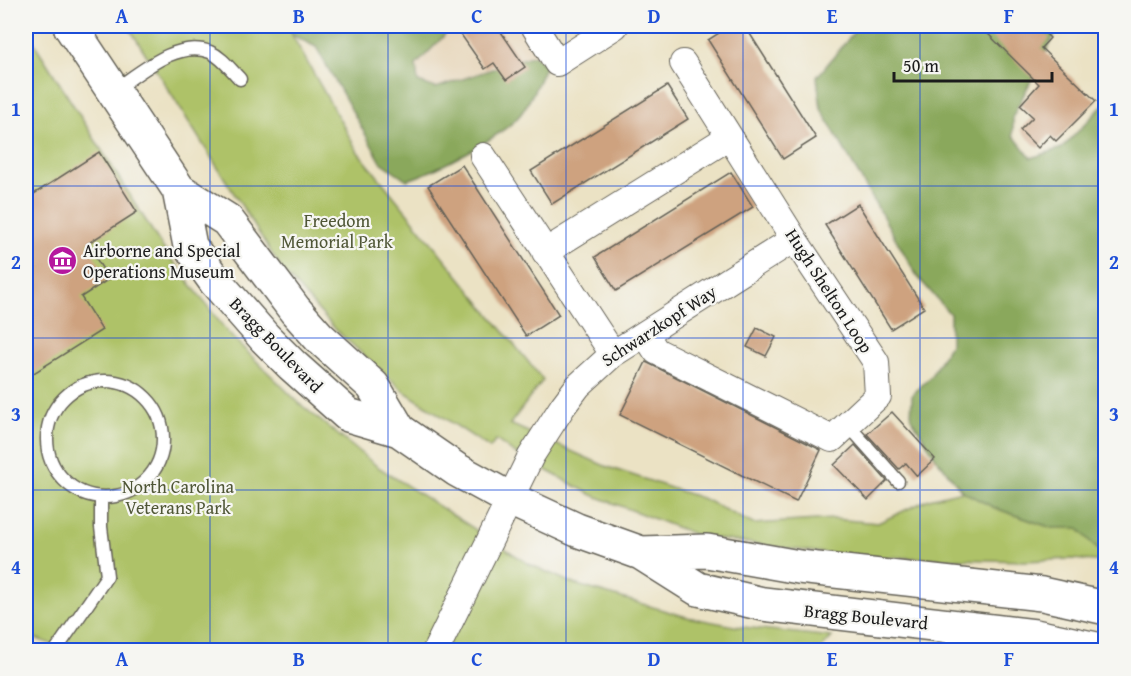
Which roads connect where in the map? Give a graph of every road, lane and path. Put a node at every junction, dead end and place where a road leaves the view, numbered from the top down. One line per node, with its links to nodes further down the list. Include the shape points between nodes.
1 (70, 26): 6 (main road, Bragg Boulevard)
2 (534, 26): 3 (street, via 557,63)
3 (615, 26)
4 (683, 63): 7 (street, Hugh Shelton Loop)
5 (240, 79): 6 (lane, via 220,57 208,51 184,50)
6 (113, 90): 9 (main road, Bragg Boulevard)
7 (729, 137): 10 (street, Hugh Shelton Loop); 11 (street)
8 (483, 156): 11 (street)
9 (179, 190): 15 (main road, Bragg Boulevard, via 227,220 296,310 373,386); 15 (main road, Bragg Boulevard, via 190,246 240,311 348,415)
10 (794, 239): 12 (street, Schwarzkopf Way); 14 (street, Hugh Shelton Loop, via 876,362 878,396)
11 (545, 252): 13 (street)
12 (645, 334): 13 (street, Schwarzkopf Way); 14 (street, Hugh Shelton Loop, via 656,351 832,439)
13 (613, 354): 18 (street, Schwarzkopf Way, via 578,386 563,406 531,456)
14 (848, 425): 16 (lane)
15 (399, 430): 18 (main road, Bragg Boulevard)
16 (898, 481)
17 (101, 497): 17 (lane, via 124,494 145,481 159,462 164,438 152,403 134,387 110,380 86,383 65,396 47,428 48,453 59,475 78,491); 21 (lane, via 107,576)
18 (510, 499): 19 (main road, Bragg Boulevard); 22 (street, Schwarzkopf Way)
19 (641, 554): 20 (main road, Bragg Boulevard, via 707,552 799,567 1042,594); 23 (main road, Bragg Boulevard, via 698,589 763,604 1035,636)
20 (1106, 608)
21 (56, 651)
22 (436, 651)
23 (1101, 651)

